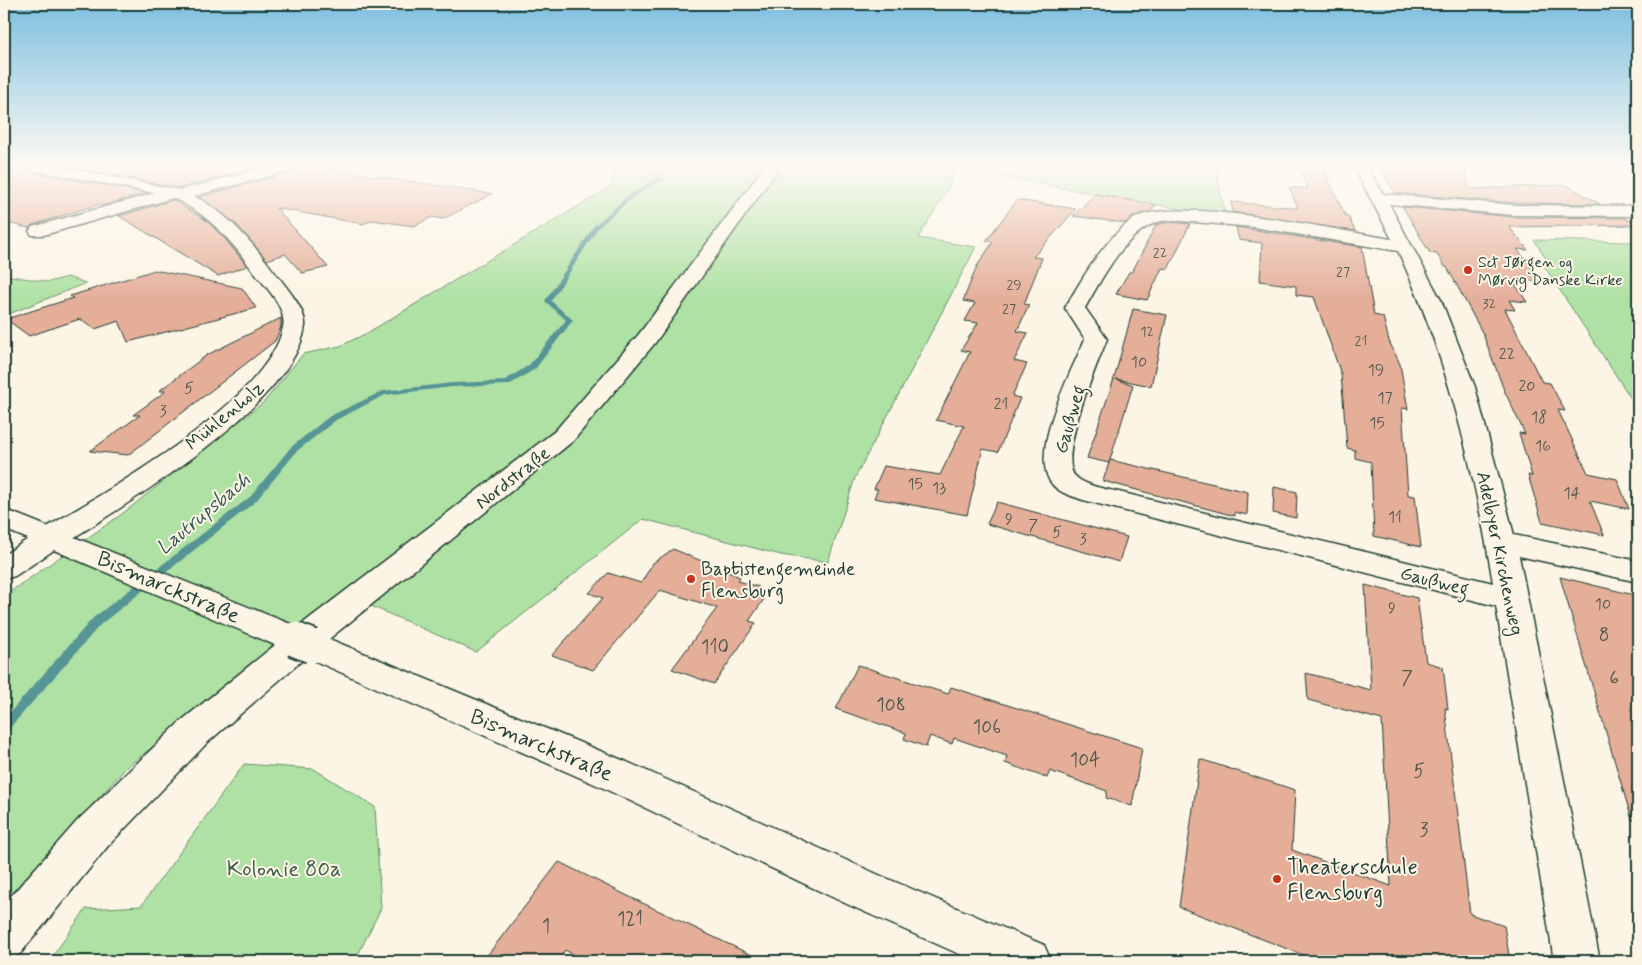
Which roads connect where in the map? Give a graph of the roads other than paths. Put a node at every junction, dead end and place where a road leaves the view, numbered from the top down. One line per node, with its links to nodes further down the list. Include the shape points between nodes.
1 (112, 211): 5 (street)
2 (207, 211): 8 (street, Mühlenholz, via 243,243 288,305 295,325 287,351 272,375 248,400 152,474)
3 (740, 211): 13 (street, Nordstraße, via 642,347 596,404 564,436 263,673 194,732 93,833)
4 (1385, 211): 6 (street, Adelbyer Kirchenweg)
5 (38, 231)
6 (1405, 247): 9 (street, Adelbyer Kirchenweg, via 1431,300 1463,387); 12 (street, Gaußweg, via 1228,219 1161,216 1141,222 1092,278 1075,308 1096,340 1057,446 1056,466 1062,479 1082,490 1112,499)
7 (4, 518): 8 (street, Bismarckstraße)
8 (51, 538): 10 (street, Mühlenholz); 14 (street, Bismarckstraße, bridge, via 483,718)
9 (1501, 542): 11 (street); 12 (street, Adelbyer Kirchenweg)
10 (4, 569)
11 (1638, 570)
12 (1512, 599): 15 (street, Adelbyer Kirchenweg)
13 (4, 938)
14 (1028, 961)
15 (1577, 961)

